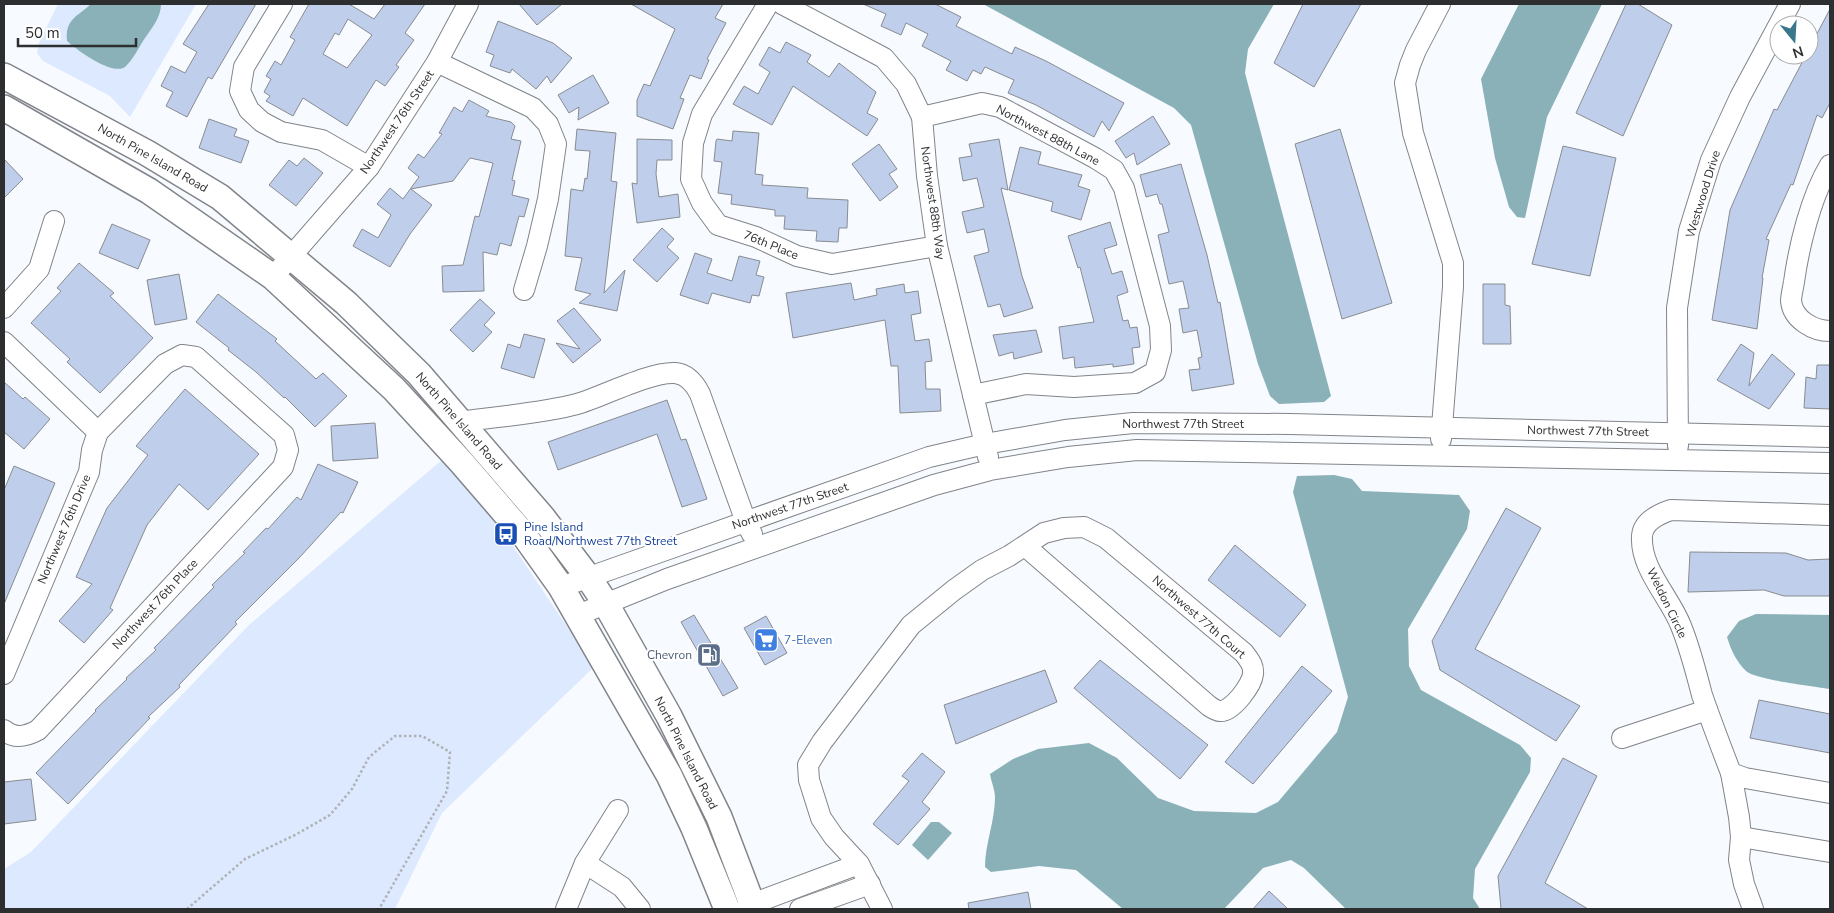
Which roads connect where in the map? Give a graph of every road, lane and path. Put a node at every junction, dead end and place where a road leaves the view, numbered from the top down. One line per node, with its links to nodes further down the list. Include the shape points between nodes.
1 (282, 4): 12 (street, via 244,67 240,90 249,110 262,122 281,132 322,140)
2 (468, 4): 7 (street, Northwest 76th Street)
3 (768, 4): 14 (street, 76th Place, via 702,114 693,143 691,179 702,203 718,225 756,237 797,256 832,264)
4 (782, 4): 10 (street, Northwest 88th Way, via 884,58 906,84)
5 (1440, 4): 23 (street, via 1416,50 1405,83 1413,132 1453,263)
6 (1790, 4): 25 (street, Westwood Drive, via 1740,97 1711,160 1689,231 1677,308)
7 (437, 62): 12 (street, Northwest 76th Street); 17 (street, via 533,108 548,124 556,144 548,199)
8 (4, 76): 15 (main road, North Pine Island Road, via 148,153 220,197)
9 (4, 108): 16 (main road, North Pine Island Road, via 149,191)
10 (922, 117): 14 (street, Northwest 88th Way); 21 (street, Northwest 88th Lane, via 982,103 1000,107 1114,170 1124,188 1160,326 1162,350 1155,372 1135,383 1074,387 1026,384)
11 (1830, 165): 19 (street, via 1822,178 1799,248 1791,302 1800,320 1819,331)
12 (369, 167): 15 (street, Northwest 76th Street)
13 (54, 221): 18 (street, via 39,269)
14 (937, 246): 21 (street, Northwest 88th Way)
15 (290, 258): 16 (street, Northwest 76th Street); 22 (main road, North Pine Island Road, via 346,303 412,367)
16 (273, 277): 38 (main road, North Pine Island Road, via 400,396 524,535)
17 (524, 290)
18 (4, 308)
19 (1830, 332)
20 (4, 342): 24 (street)
21 (972, 395): 27 (street, Northwest 88th Way)
22 (460, 422): 34 (street, via 578,404 656,376 682,375 700,394); 37 (main road, North Pine Island Road, via 543,518)
23 (1443, 428): 25 (street, Northwest 77th Street); 27 (street, Northwest 77th Street, via 1134,423 1065,430); 29 (street)
24 (98, 432): 28 (street, Northwest 76th Drive, via 165,364 182,355 196,357 284,435); 41 (street, Northwest 76th Drive, via 89,472)
25 (1678, 433): 26 (street, Northwest 77th Street); 30 (street, Westwood Drive)
26 (1830, 437)
27 (985, 444): 32 (street, Northwest 88th Way); 34 (street, Northwest 77th Street, via 929,457)
28 (288, 450): 43 (street, Northwest 76th Place, via 283,466 38,730 25,737)
29 (1438, 456): 30 (street); 32 (street, via 1137,450)
30 (1679, 460): 31 (street)
31 (1830, 463)
32 (990, 470): 36 (street, via 934,485)
33 (1830, 515): 42 (street, Weldon Circle, via 1671,510 1649,522 1642,534 1643,550 1654,578 1681,626)
34 (746, 522): 36 (street); 37 (street, Northwest 77th Street)
35 (1025, 546): 35 (street, Northwest 77th Court, via 1044,533 1064,528 1084,527 1106,538 1244,653 1253,673 1250,684 1229,709 1220,711 1209,706); 51 (street, Northwest 77th Court, via 975,575 911,625 808,765 809,780 821,818 834,838)
36 (759, 547): 39 (street)
37 (588, 577): 38 (street, Northwest 77th Street); 39 (main road, North Pine Island Road)
38 (561, 587): 40 (main road, North Pine Island Road)
39 (606, 604): 40 (street); 53 (main road, North Pine Island Road, via 669,716 715,809)
40 (578, 615): 58 (main road, North Pine Island Road, via 669,775)
41 (4, 674)
42 (1707, 710): 44 (street); 45 (street, Weldon Circle)
43 (6, 732)
44 (1622, 738)
45 (1730, 773): 46 (street); 48 (street, Weldon Circle)
46 (1830, 793)
47 (618, 810): 50 (street)
48 (1741, 837): 49 (street); 61 (street, Weldon Circle, via 1739,860)
49 (1830, 852)
50 (585, 862): 56 (street); 57 (street, via 622,886)
51 (859, 864): 52 (street); 53 (street)
52 (870, 884): 59 (street); 60 (street)
53 (751, 907)
54 (186, 909): 55 (path, via 245,859 330,815 352,789 368,757 395,736 422,736 450,752 447,791)
55 (379, 909)
56 (566, 909)
57 (640, 909)
58 (726, 909)
59 (800, 909)
60 (882, 909)
61 (1753, 909)

